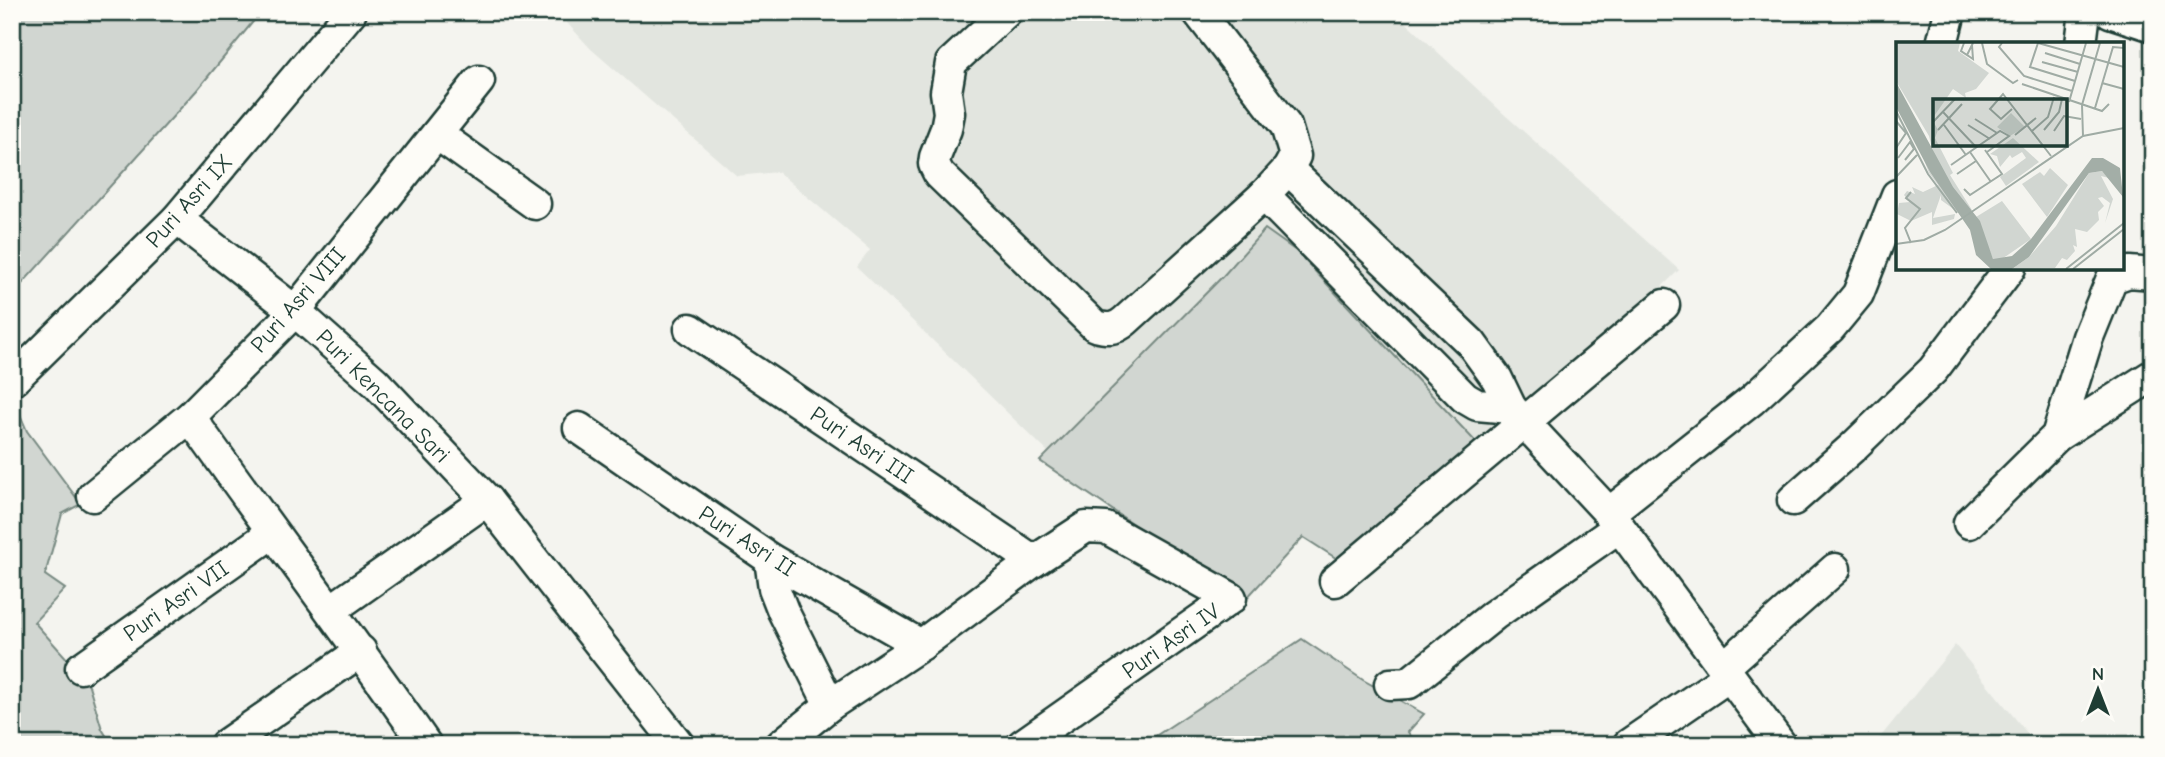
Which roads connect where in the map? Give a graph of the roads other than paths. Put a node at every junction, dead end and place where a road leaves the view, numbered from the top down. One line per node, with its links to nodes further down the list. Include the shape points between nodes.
1 (351, 12): 16 (street, Puri Asri IX)
2 (1006, 12): 13 (street, via 951,63 946,92 949,113 934,164 939,174 1095,326 1110,329 1121,324)
3 (1198, 12): 12 (street, via 1286,126 1295,156)
4 (1950, 12): 8 (street)
5 (2085, 12): 9 (street)
6 (2110, 12): 7 (street)
7 (2153, 26)
8 (1942, 42)
9 (2081, 42)
10 (479, 81): 11 (street, Puri Asri VIII)
11 (437, 134): 15 (street); 20 (street, Puri Asri VIII)
12 (1288, 169): 13 (street); 24 (street, via 1471,343)
13 (1264, 195): 24 (street, via 1465,398)
14 (1896, 198): 31 (street, via 1858,294 1830,328)
15 (535, 204)
16 (177, 219): 20 (street, Puri Kencana Sari); 23 (street, Puri Asri IX)
17 (2008, 270): 30 (street, via 1933,370)
18 (2153, 274): 27 (street, via 2129,272 2112,278)
19 (1664, 305): 24 (street)
20 (295, 311): 25 (street, Puri Asri VIII); 29 (street, Puri Kencana Sari, via 375,382)
21 (690, 329): 35 (street, Puri Asri III)
22 (2153, 375): 27 (street)
23 (13, 379)
24 (1518, 415): 31 (street); 37 (street)
25 (190, 417): 28 (street, Puri Asri VIII); 33 (street)
26 (579, 428): 34 (street, Puri Asri II)
27 (2057, 436): 32 (street)
28 (93, 496)
29 (487, 500): 38 (street); 48 (street, Puri Kencana Sari)
30 (1793, 500)
31 (1614, 520): 42 (street); 43 (street, via 1409,683)
32 (1969, 523)
33 (272, 533): 38 (street); 41 (street, Puri Asri VII)
34 (770, 558): 39 (street, Puri Asri II); 44 (street, via 783,611)
35 (1034, 561): 39 (street); 49 (street, Puri Asri IV, via 1086,527 1100,526 1231,598)
36 (1835, 569): 42 (street)
37 (1335, 581)
38 (331, 610): 40 (street)
39 (921, 645): 44 (street)
40 (361, 651): 46 (street); 47 (street)
41 (81, 668)
42 (1727, 671): 50 (street); 51 (street)
43 (1390, 684)
44 (830, 705): 45 (street)
45 (790, 742)
46 (225, 745)
47 (426, 745)
48 (679, 745)
49 (1022, 745)
50 (1628, 745)
51 (1781, 745)

